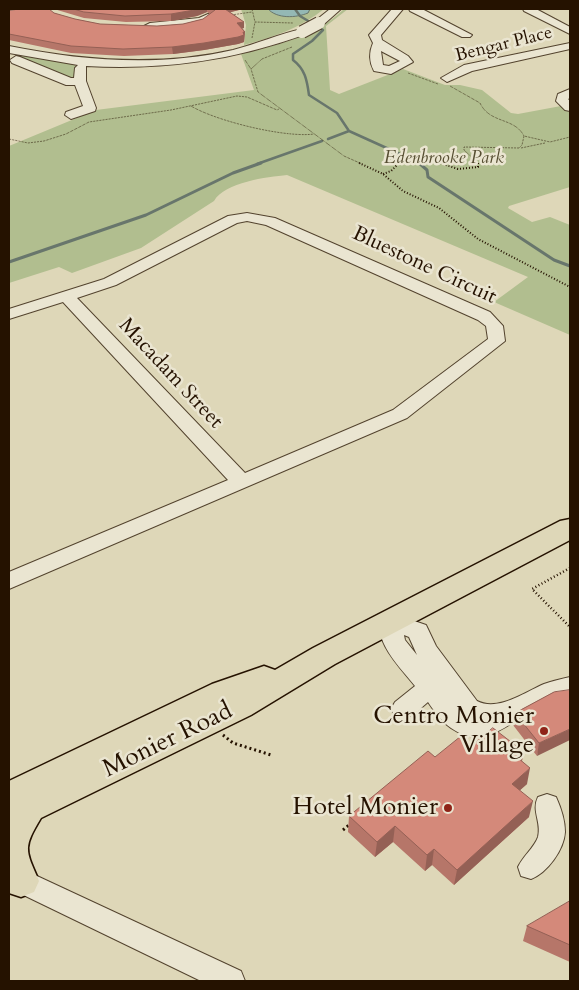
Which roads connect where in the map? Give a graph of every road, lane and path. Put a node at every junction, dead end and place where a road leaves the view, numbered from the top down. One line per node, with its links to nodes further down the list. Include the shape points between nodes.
1 (252, 9): 6 (path)
2 (336, 9): 11 (street, bridge, via 319,23)
3 (398, 9): 14 (street, via 375,35)
4 (414, 9): 13 (street)
5 (534, 10): 12 (street)
6 (252, 12): 7 (path); 8 (path)
7 (208, 17): 9 (street); 9 (street, via 195,14)
8 (255, 22): 11 (path); 15 (path)
9 (180, 24): 10 (street)
10 (135, 27)
11 (300, 28): 20 (street, via 240,51)
12 (570, 31)
13 (466, 35)
14 (378, 44): 22 (street, via 375,52 377,67); 22 (street, via 407,61)
15 (251, 45)
16 (295, 45): 23 (path, via 262,59)
17 (570, 46): 25 (street, Bengar Place, via 468,68)
18 (13, 51): 21 (street); 24 (street, via 9,58 70,82)
19 (241, 53): 23 (path)
20 (153, 62): 21 (street); 24 (street, via 150,68)
21 (86, 63): 24 (street, via 80,70)
22 (395, 68): 25 (path)
23 (251, 69): 29 (path, via 258,92)
24 (79, 79): 30 (street, via 90,108)
25 (446, 84): 32 (path, via 475,99 494,117 520,127)
26 (570, 93): 28 (street, via 562,97)
27 (191, 106): 29 (path, via 241,96 277,110); 31 (path, via 277,133 294,136); 34 (path, via 89,122 44,141 28,143)
28 (570, 107)
29 (280, 108): 31 (path)
30 (71, 115)
31 (315, 134): 37 (path, via 353,161)
32 (524, 136): 35 (path); 36 (path)
33 (570, 137): 35 (path)
34 (9, 139)
35 (550, 142): 36 (path)
36 (520, 148): 37 (path, via 468,146 464,150 476,160 478,167 453,168 422,157 403,161)
37 (383, 174): 38 (path, via 403,191 439,208 478,239)
38 (570, 287)
39 (66, 296): 40 (street, Bluestone Circuit); 41 (street, Macadam Street); 41 (street, Bluestone Circuit, via 110,282 225,222 247,217 270,221 484,316 497,330 496,341 400,414)
40 (9, 314)
41 (242, 482): 44 (street, Bluestone Circuit)
42 (570, 528): 45 (main road, Monier Road)
43 (570, 568): 46 (path, via 532,589)
44 (9, 581)
45 (391, 621): 47 (street, via 394,642); 53 (main road, Monier Road, via 324,656 223,693)
46 (570, 627)
47 (438, 683): 48 (street, via 446,708 459,721 473,727 489,726 520,706); 49 (street)
48 (570, 686)
49 (403, 709)
50 (218, 732): 51 (path, via 233,743)
51 (271, 755)
52 (547, 805): 56 (street, via 553,826 550,844)
53 (16, 808): 57 (main road, via 9,844)
54 (350, 824): 55 (path)
55 (343, 830)
56 (531, 867)
57 (15, 878): 58 (street)
58 (230, 981)

